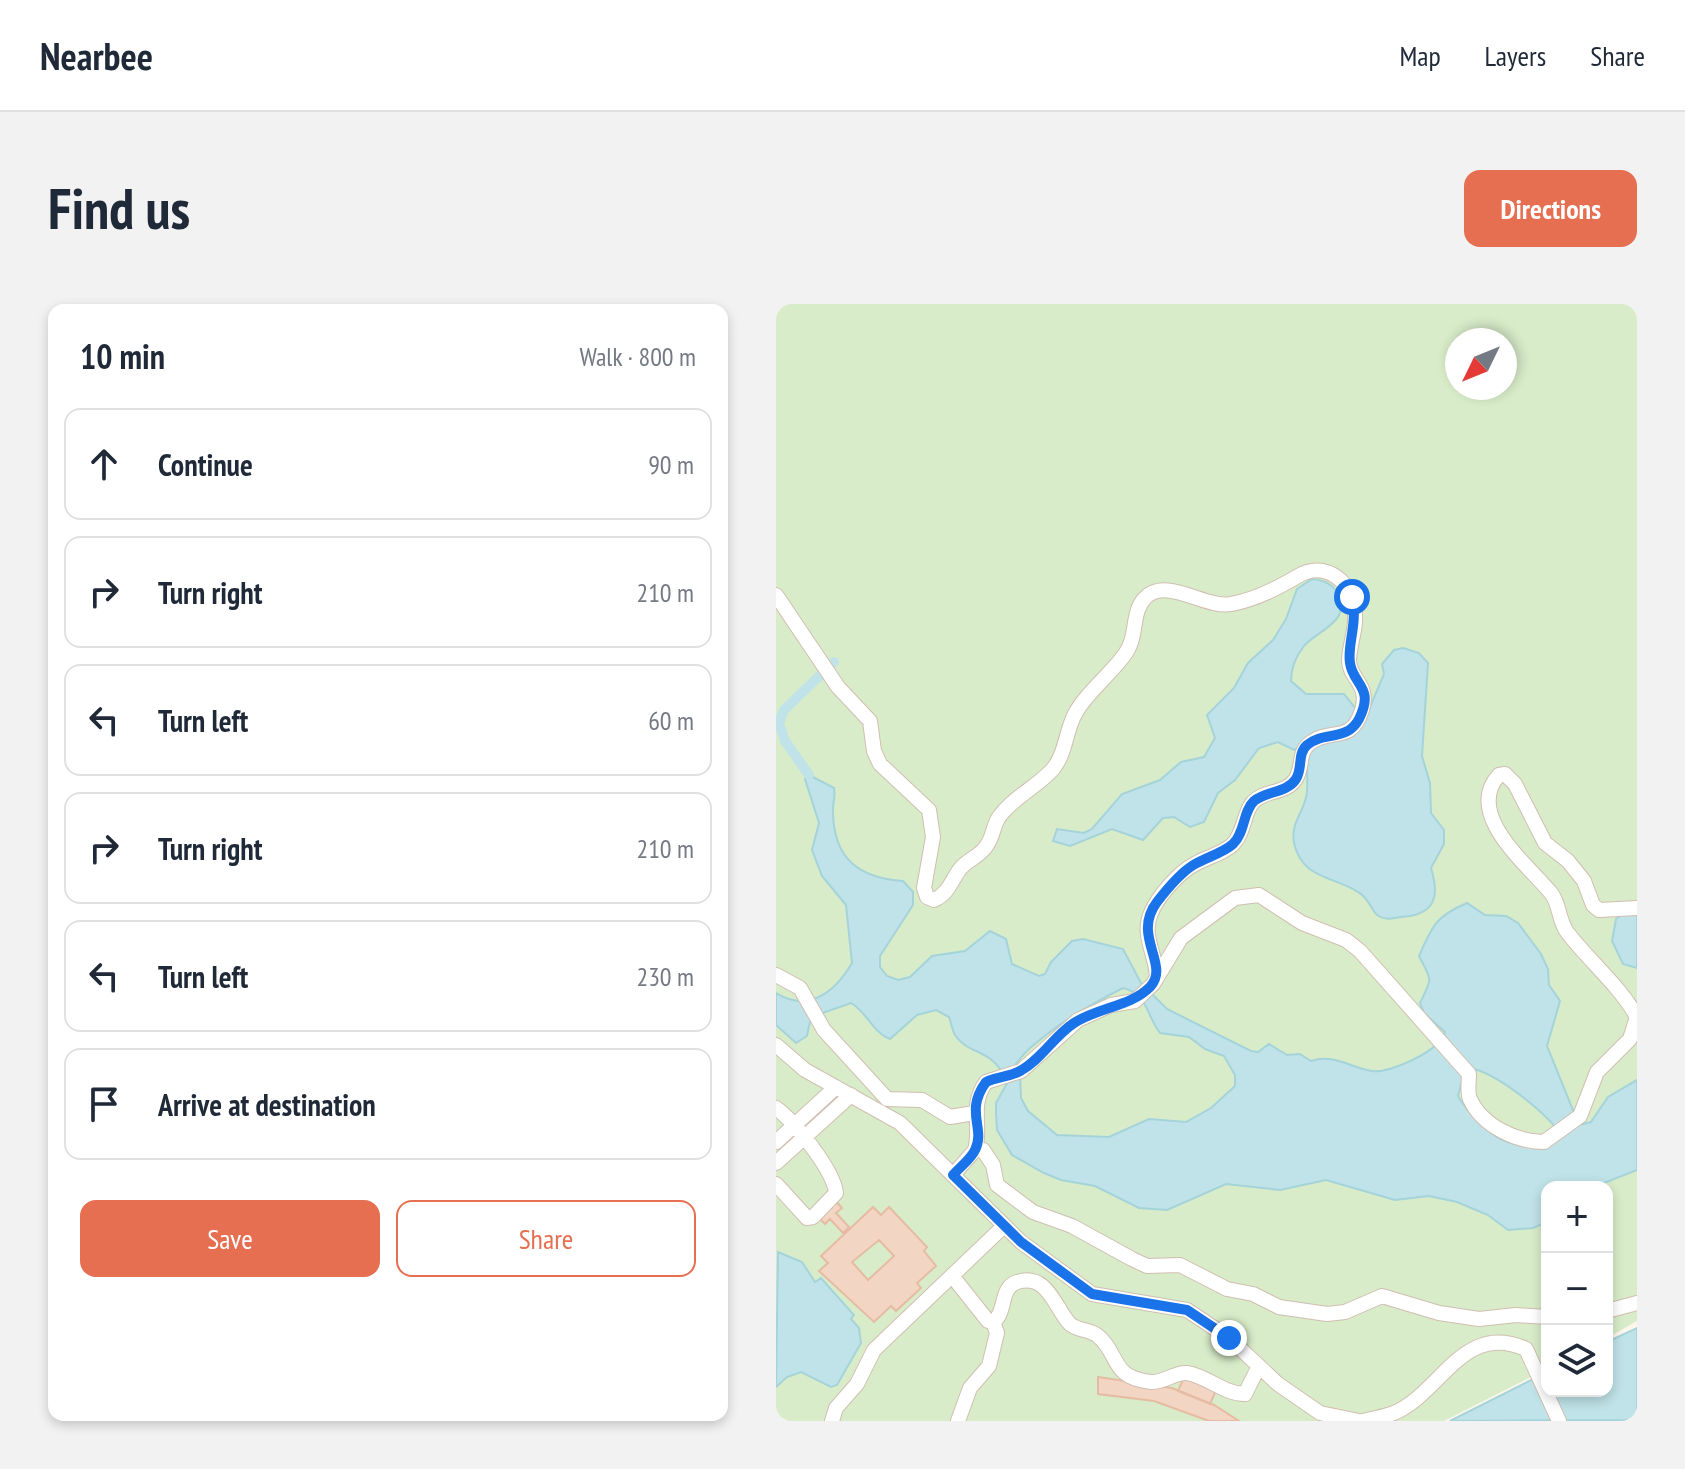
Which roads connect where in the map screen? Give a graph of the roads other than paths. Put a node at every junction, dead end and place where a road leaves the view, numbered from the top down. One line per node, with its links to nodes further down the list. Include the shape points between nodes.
1 (776, 595): 4 (street, via 798,632 870,721 880,764 929,810 933,837 924,888 934,900 988,844 998,818 1053,768 1069,739 1074,714 1133,640 1145,598 1165,591 1214,605 1232,604 1309,569 1320,568 1340,580 1355,610 1349,660 1365,697 1359,720 1343,735 1321,737 1303,749 1296,779 1255,800 1232,845 1191,866 1154,906 1146,930)
2 (1637, 908): 4 (street, via 1599,910 1593,905 1575,868 1545,843 1515,784 1505,774 1493,782 1490,811 1513,855 1550,892 1567,932 1637,1017 1630,1039 1597,1072 1576,1119 1544,1142 1498,1130 1469,1097 1469,1074 1360,951 1259,895 1235,898 1200,921 1181,938)
3 (776, 975): 9 (street, via 800,988 824,1030 887,1099 922,1100 950,1117)
4 (1154, 982): 9 (street, via 1138,998 1078,1020 1021,1071 986,1082)
5 (776, 1045): 6 (street)
6 (836, 1087): 7 (street); 10 (street)
7 (851, 1095): 11 (street); 15 (street, via 900,1123)
8 (776, 1108): 10 (street)
9 (974, 1113): 13 (street, via 979,1136)
10 (795, 1125): 11 (street); 12 (street)
11 (804, 1138): 14 (street); 16 (street, via 835,1181 836,1193 807,1218)
12 (776, 1142)
13 (975, 1150): 15 (street); 21 (street, via 989,1155 1003,1192 1033,1212 1072,1226 1147,1266 1180,1265 1279,1307 1327,1314 1382,1296 1479,1319)
14 (776, 1163)
15 (953, 1175): 17 (street)
16 (776, 1184)
17 (1004, 1226): 18 (street); 23 (street, via 1092,1294 1187,1310)
18 (953, 1277): 22 (street); 24 (street, via 874,1350)
19 (1637, 1303): 20 (street)
20 (1613, 1309)
21 (1541, 1317)
22 (993, 1322): 23 (street, via 1010,1286 1030,1281 1057,1299 1071,1324 1101,1338 1128,1375 1159,1382 1185,1373 1239,1394 1248,1391); 25 (street, via 997,1333 989,1366 970,1388)
23 (1259, 1366): 26 (street, via 1320,1413)
24 (832, 1421)
25 (958, 1421)
26 (1361, 1421): 27 (street, via 1395,1412 1480,1344 1508,1341 1526,1349)
27 (1559, 1421)

